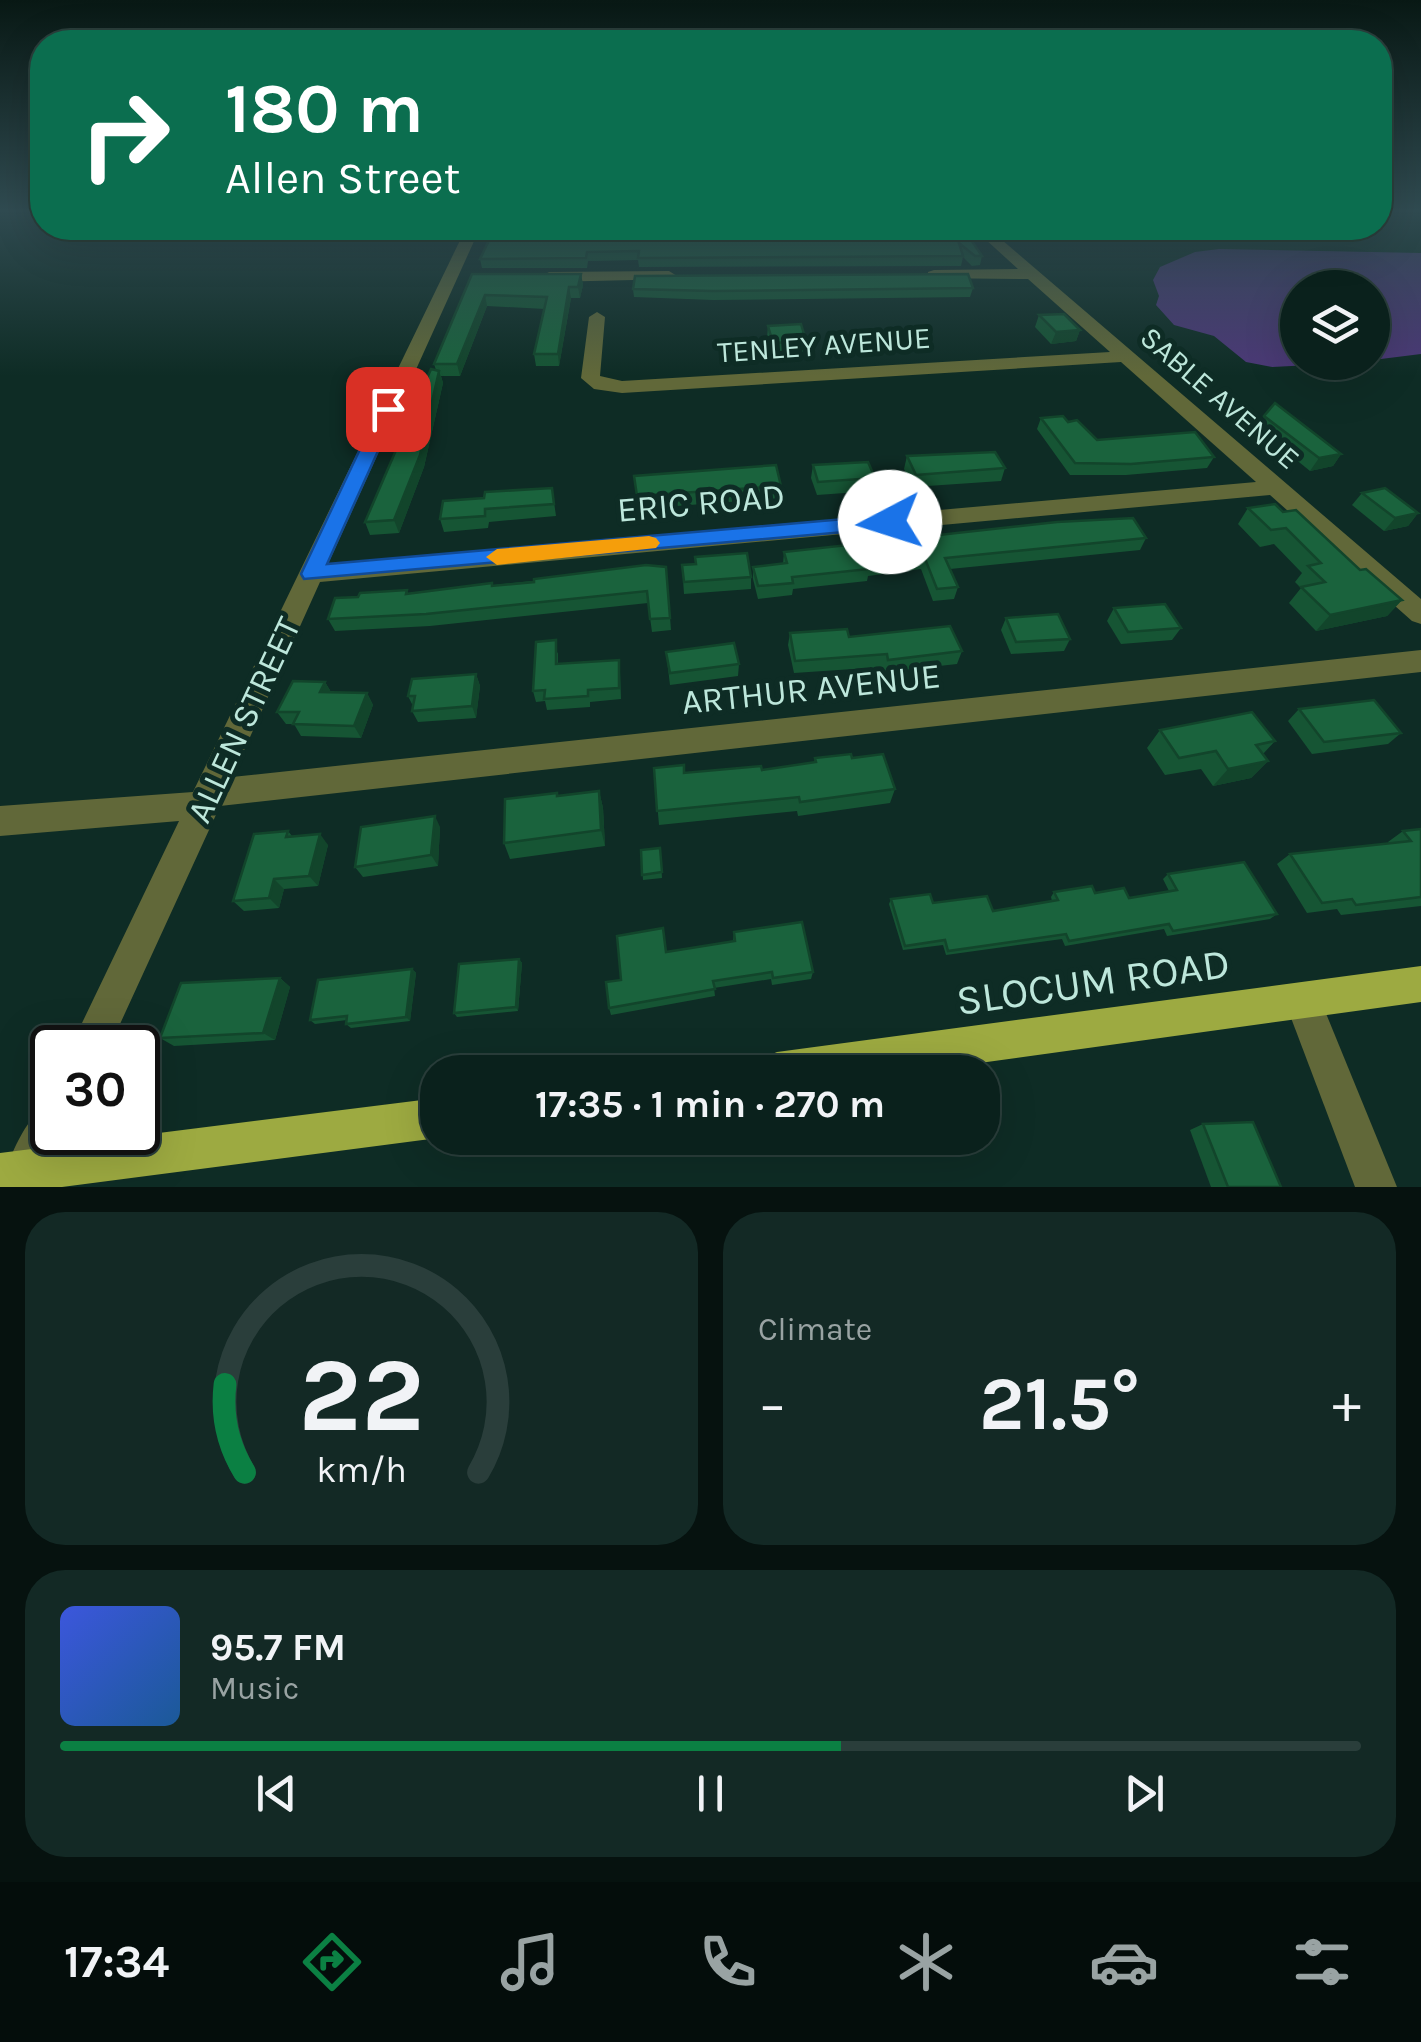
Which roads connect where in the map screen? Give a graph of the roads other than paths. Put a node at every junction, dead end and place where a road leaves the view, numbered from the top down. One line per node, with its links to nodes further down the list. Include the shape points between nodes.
1 (462, 265): 10 (street, ALLEN STREET)
2 (1022, 265): 3 (street, SABLE AVENUE)
3 (1032, 274): 4 (street); 8 (street, SABLE AVENUE)
4 (916, 275)
5 (682, 276): 6 (street)
6 (527, 277)
7 (597, 317): 8 (street, TENLEY AVENUE, via 590,378 622,387)
8 (1126, 356): 9 (street, SABLE AVENUE)
9 (1276, 487): 10 (street, ERIC ROAD); 11 (street, SABLE AVENUE)
10 (312, 574): 13 (street, ALLEN STREET)
11 (1421, 614)
12 (1421, 661): 13 (street, ARTHUR AVENUE)
13 (207, 799): 14 (street, ARTHUR AVENUE); 17 (street, ALLEN STREET)
14 (0, 821)
15 (1421, 984): 16 (main road, SLOCUM ROAD)
16 (1303, 1002): 18 (main road, SLOCUM ROAD); 22 (street)
17 (100, 1025)
18 (905, 1055)
19 (420, 1121): 21 (main road)
20 (30, 1155): 21 (street)
21 (15, 1177)
22 (1376, 1187)

